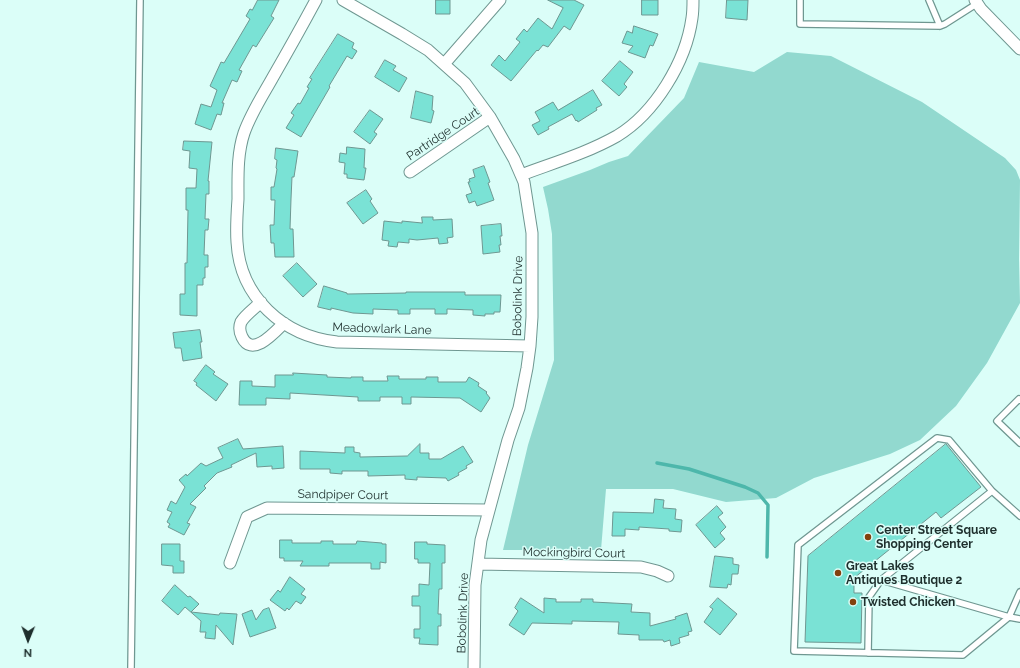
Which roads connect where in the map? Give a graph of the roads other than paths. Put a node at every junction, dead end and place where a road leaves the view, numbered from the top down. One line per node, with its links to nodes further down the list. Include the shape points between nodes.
1 (140, 0): 31 (lane)
2 (316, 0): 15 (street, Meadowlark Lane, via 257,105 244,133 240,150 236,242 244,275)
3 (343, 0): 11 (street, Bobolink Drive, via 428,50)
4 (500, 0): 11 (street)
5 (693, 0): 14 (street, via 692,18 684,50 661,94 648,109 617,135 581,153)
6 (800, 0): 9 (lane, via 800,24)
7 (928, 0): 9 (lane)
8 (976, 2): 9 (lane); 10 (street)
9 (940, 26)
10 (1020, 49)
11 (445, 63): 12 (street, Bobolink Drive, via 465,82)
12 (490, 117): 13 (street, Partridge Court); 14 (street, Bobolink Drive)
13 (410, 172)
14 (521, 175): 17 (street, Bobolink Drive, via 532,233)
15 (261, 302): 16 (street, Meadowlark Lane, via 273,316); 16 (street, via 240,326 245,343 252,346 260,343)
16 (284, 323): 17 (street, Meadowlark Lane, via 306,336 337,342)
17 (530, 346): 21 (street, Bobolink Drive, via 519,408)
18 (1020, 400): 19 (lane, via 1019,398 997,421)
19 (1020, 443)
20 (992, 491): 22 (lane); 26 (lane); 30 (lane, via 949,440 937,438 798,545 794,651)
21 (489, 510): 23 (street, Sandpiper Court, via 267,508 247,517); 24 (street, Bobolink Drive)
22 (1020, 516)
23 (230, 563)
24 (478, 564): 25 (street, Mockingbird Court, via 641,567); 32 (street, Bobolink Drive, via 475,585)
25 (668, 576)
26 (881, 580): 28 (lane); 30 (lane, via 869,597)
27 (1020, 592): 28 (lane)
28 (1009, 617): 29 (lane); 30 (lane, via 963,655)
29 (1020, 619)
30 (868, 653)
31 (131, 668)
32 (474, 668)

